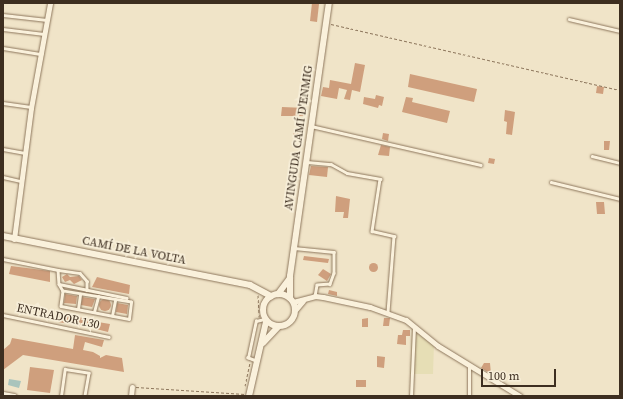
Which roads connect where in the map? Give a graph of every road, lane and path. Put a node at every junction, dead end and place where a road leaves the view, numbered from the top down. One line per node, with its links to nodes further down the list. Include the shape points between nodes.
1 (50, 3): 5 (street)
2 (330, 3): 6 (street, AVINGUDA CAMÍ D'ENMIG)
3 (3, 15): 5 (lane)
4 (569, 19): 8 (lane)
5 (47, 20): 9 (street)
6 (326, 23): 12 (path); 15 (street, AVINGUDA CAMÍ D'ENMIG)
7 (3, 29): 9 (lane)
8 (620, 31)
9 (45, 34): 11 (street)
10 (3, 48): 11 (lane)
11 (42, 54): 14 (street)
12 (620, 90)
13 (3, 103): 14 (lane)
14 (31, 108): 17 (street)
15 (311, 126): 19 (street, AVINGUDA CAMÍ D'ENMIG); 21 (lane)
16 (3, 149): 17 (lane)
17 (25, 153): 23 (street)
18 (592, 156): 20 (lane)
19 (306, 161): 28 (street, AVINGUDA CAMÍ D'ENMIG); 47 (lane, via 331,164 347,173 380,179 372,231 394,236)
20 (620, 163)
21 (481, 165)
22 (3, 177): 23 (lane)
23 (22, 181): 27 (street)
24 (551, 182): 25 (lane)
25 (620, 199)
26 (3, 236): 27 (street, CAMÍ DE LA VOLTA)
27 (14, 239): 34 (street, CAMÍ DE LA VOLTA, via 250,285)
28 (294, 248): 31 (street, AVINGUDA CAMÍ D'ENMIG); 39 (lane, via 334,252 334,273 330,284 316,285)
29 (3, 260): 30 (lane)
30 (58, 270): 32 (lane); 33 (lane, via 80,273 87,281)
31 (290, 276): 37 (street, AVINGUDA CAMÍ D'ENMIG); 44 (street, AVINGUDA CAMÍ D'ENMIG)
32 (59, 284): 33 (lane); 35 (lane)
33 (87, 290): 41 (lane)
34 (260, 290): 38 (street, CAMÍ DE LA VOLTA); 43 (street); 50 (path, via 257,293)
35 (63, 291): 36 (lane); 45 (lane, via 61,306)
36 (80, 294): 40 (lane); 45 (lane)
37 (278, 294): 38 (street); 44 (street)
38 (271, 296): 43 (street)
39 (315, 296): 44 (street); 47 (street)
40 (98, 297): 42 (lane); 46 (lane)
41 (127, 298)
42 (115, 300): 49 (lane); 49 (lane, via 131,302 129,319)
43 (264, 302): 50 (street)
44 (293, 303): 52 (street, via 294,318 287,325)
45 (78, 309): 46 (lane)
46 (94, 312): 49 (lane)
47 (388, 313): 51 (street)
48 (3, 315): 53 (lane, ENTRADOR 130)
49 (112, 316)
50 (263, 320): 52 (street); 54 (street); 55 (lane, via 256,322 248,358)
51 (414, 326): 56 (street); 64 (lane)
52 (278, 327): 54 (street)
53 (109, 337)
54 (263, 343): 55 (street)
55 (254, 360): 59 (street); 59 (path)
56 (469, 366): 65 (lane); 66 (street)
57 (132, 386): 59 (path); 63 (street)
58 (3, 394): 60 (street)
59 (247, 395)
60 (14, 396)
61 (61, 396): 62 (lane, via 65,369 89,373)
62 (85, 396)
63 (131, 396)
64 (411, 396)
65 (469, 396)
66 (520, 396)

